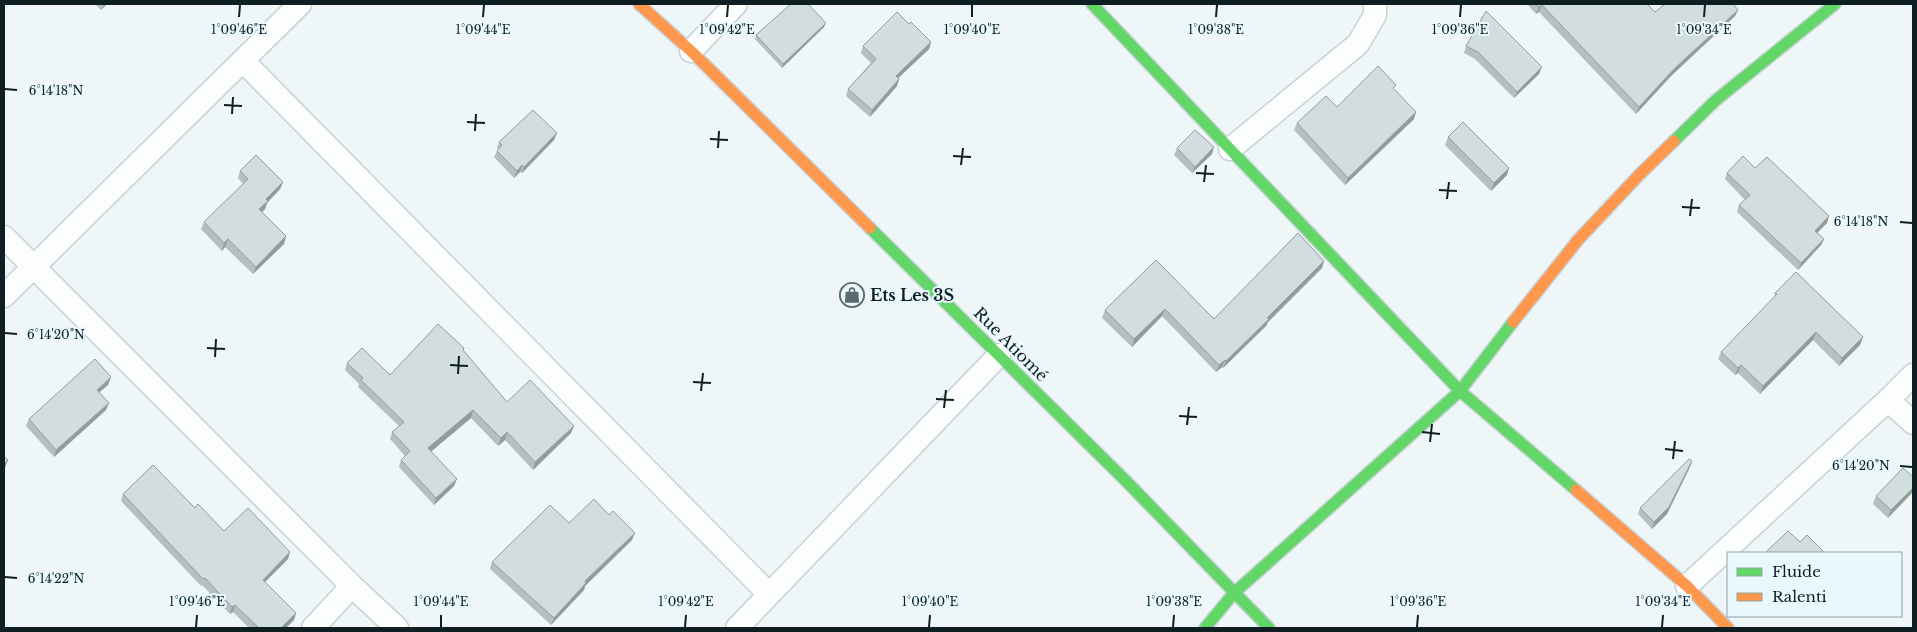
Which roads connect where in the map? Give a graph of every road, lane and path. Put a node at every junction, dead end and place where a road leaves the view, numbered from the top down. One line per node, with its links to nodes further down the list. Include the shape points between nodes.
1 (300, 4): 8 (street)
2 (639, 4): 7 (street, Rue Atiomé)
3 (736, 4): 7 (street)
4 (1092, 4): 9 (street)
5 (1375, 4): 9 (street, via 1374,15 1358,44)
6 (1835, 4): 15 (street, via 1716,100 1639,175 1572,247)
7 (691, 51): 13 (street, Rue Atiomé)
8 (243, 60): 11 (street); 21 (street)
9 (1230, 149): 15 (street)
10 (4, 237): 11 (street)
11 (33, 266): 12 (street); 18 (street)
12 (4, 296)
13 (999, 356): 20 (street, Rue Atiomé); 21 (street)
14 (1913, 375): 16 (street)
15 (1460, 391): 19 (street); 20 (street)
16 (1888, 400): 17 (street); 19 (street)
17 (1913, 423)
18 (352, 586): 22 (street); 23 (street)
19 (1687, 586): 27 (street)
20 (1234, 593): 25 (street); 26 (street, Rue Atiomé)
21 (769, 594): 24 (street)
22 (313, 628)
23 (397, 628)
24 (737, 628)
25 (1205, 628)
26 (1269, 628)
27 (1728, 628)

